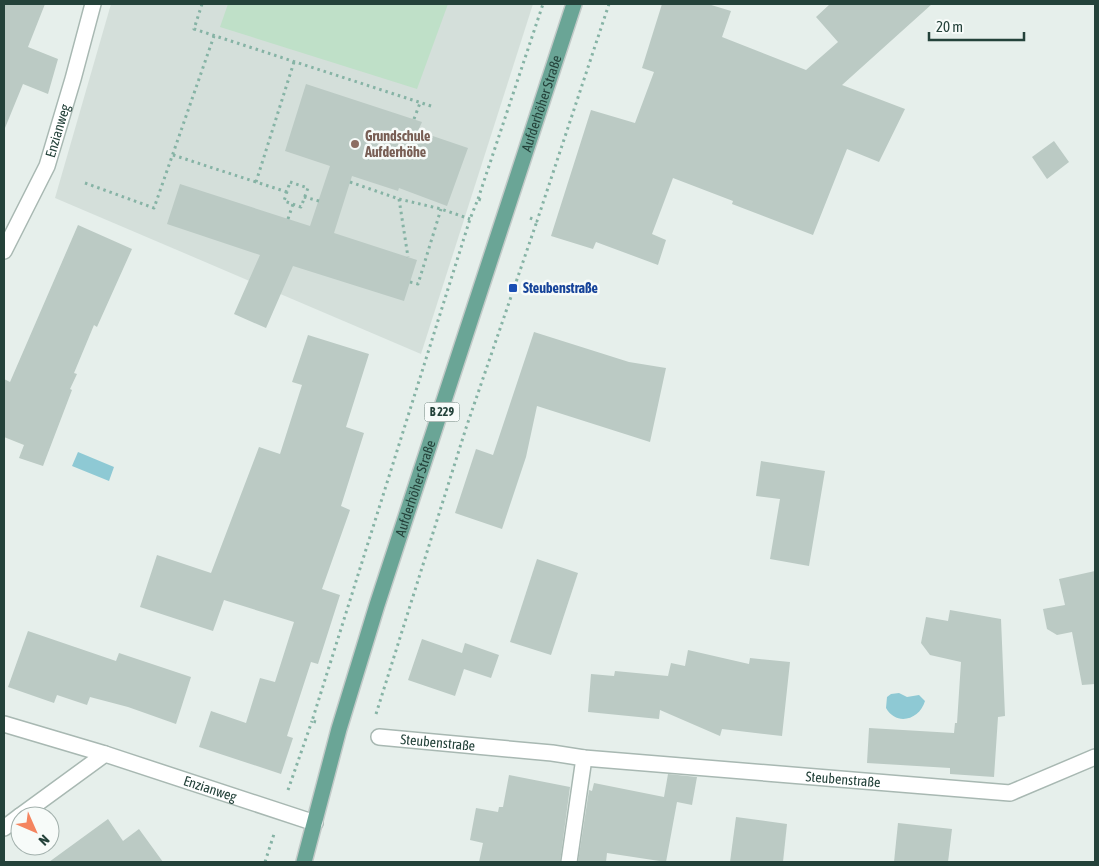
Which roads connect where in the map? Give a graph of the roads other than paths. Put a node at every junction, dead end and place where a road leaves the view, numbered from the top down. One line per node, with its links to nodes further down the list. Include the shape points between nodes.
1 (93, 4): 3 (street, Enzianweg, via 47,166)
2 (574, 4): 10 (main road, Aufderhöher Straße / B 229, via 339,729)
3 (4, 251)
4 (4, 724): 6 (street, Enzianweg)
5 (379, 737): 8 (street, Steubenstraße)
6 (105, 754): 9 (street); 10 (street, Enzianweg)
7 (1095, 757): 8 (street, Steubenstraße, via 1010,793)
8 (584, 758): 12 (street)
9 (34, 806)
10 (315, 823): 11 (main road, Aufderhöher Straße / B 229)
11 (304, 862)
12 (569, 862)

